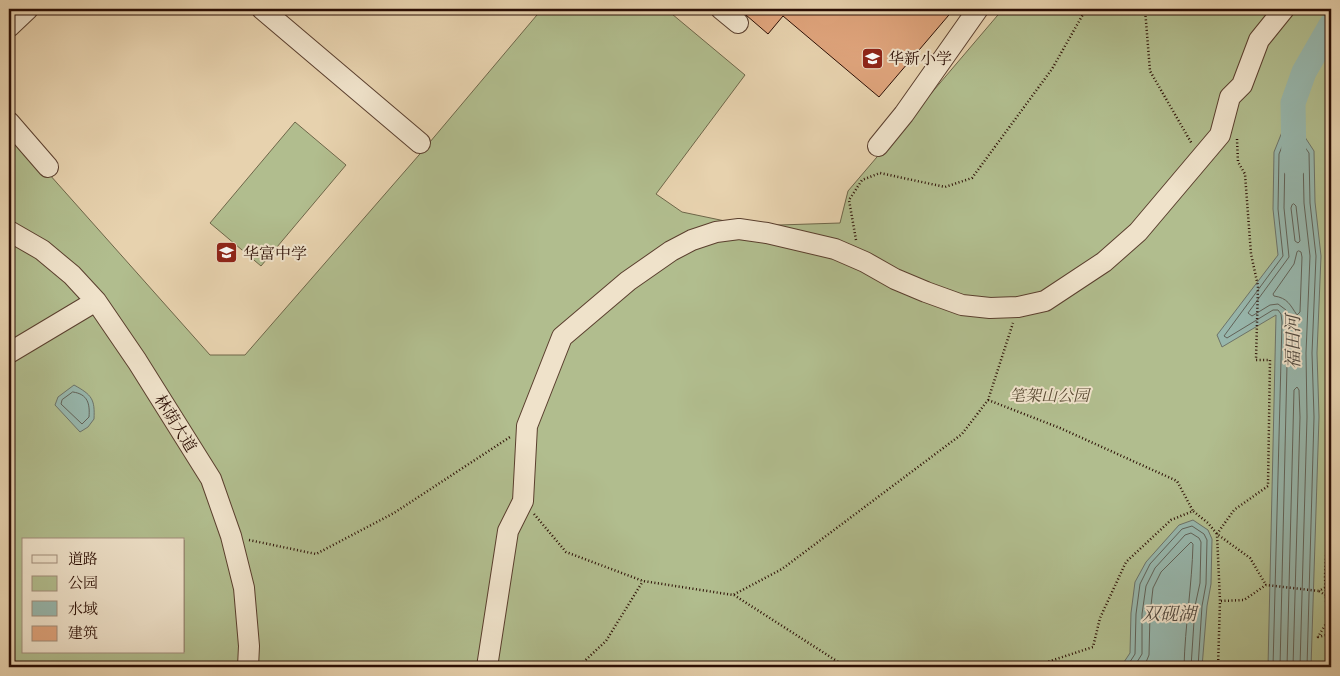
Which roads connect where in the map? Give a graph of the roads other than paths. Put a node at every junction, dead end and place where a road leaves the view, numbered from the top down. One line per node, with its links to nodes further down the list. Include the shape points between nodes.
1 (28, 9): 7 (street)
2 (262, 9): 9 (street)
3 (721, 9): 6 (street)
4 (978, 9): 10 (street)
5 (1284, 9): 16 (street, via 1259,40 1242,85 1230,97 1220,135 1138,232 1104,262 1045,301 1018,307 962,305 910,286 859,259 826,247 739,229 692,240 628,281 562,337 527,426 523,501 508,531)
6 (738, 23)
7 (9, 27)
8 (9, 122): 11 (street)
9 (420, 143)
10 (878, 146)
11 (48, 167)
12 (9, 231): 13 (street, 林荫大道, via 42,250 72,274)
13 (96, 301): 14 (street); 15 (street, 林荫大道, via 210,479 231,536 244,588)
14 (9, 353)
15 (248, 667)
16 (486, 667)

